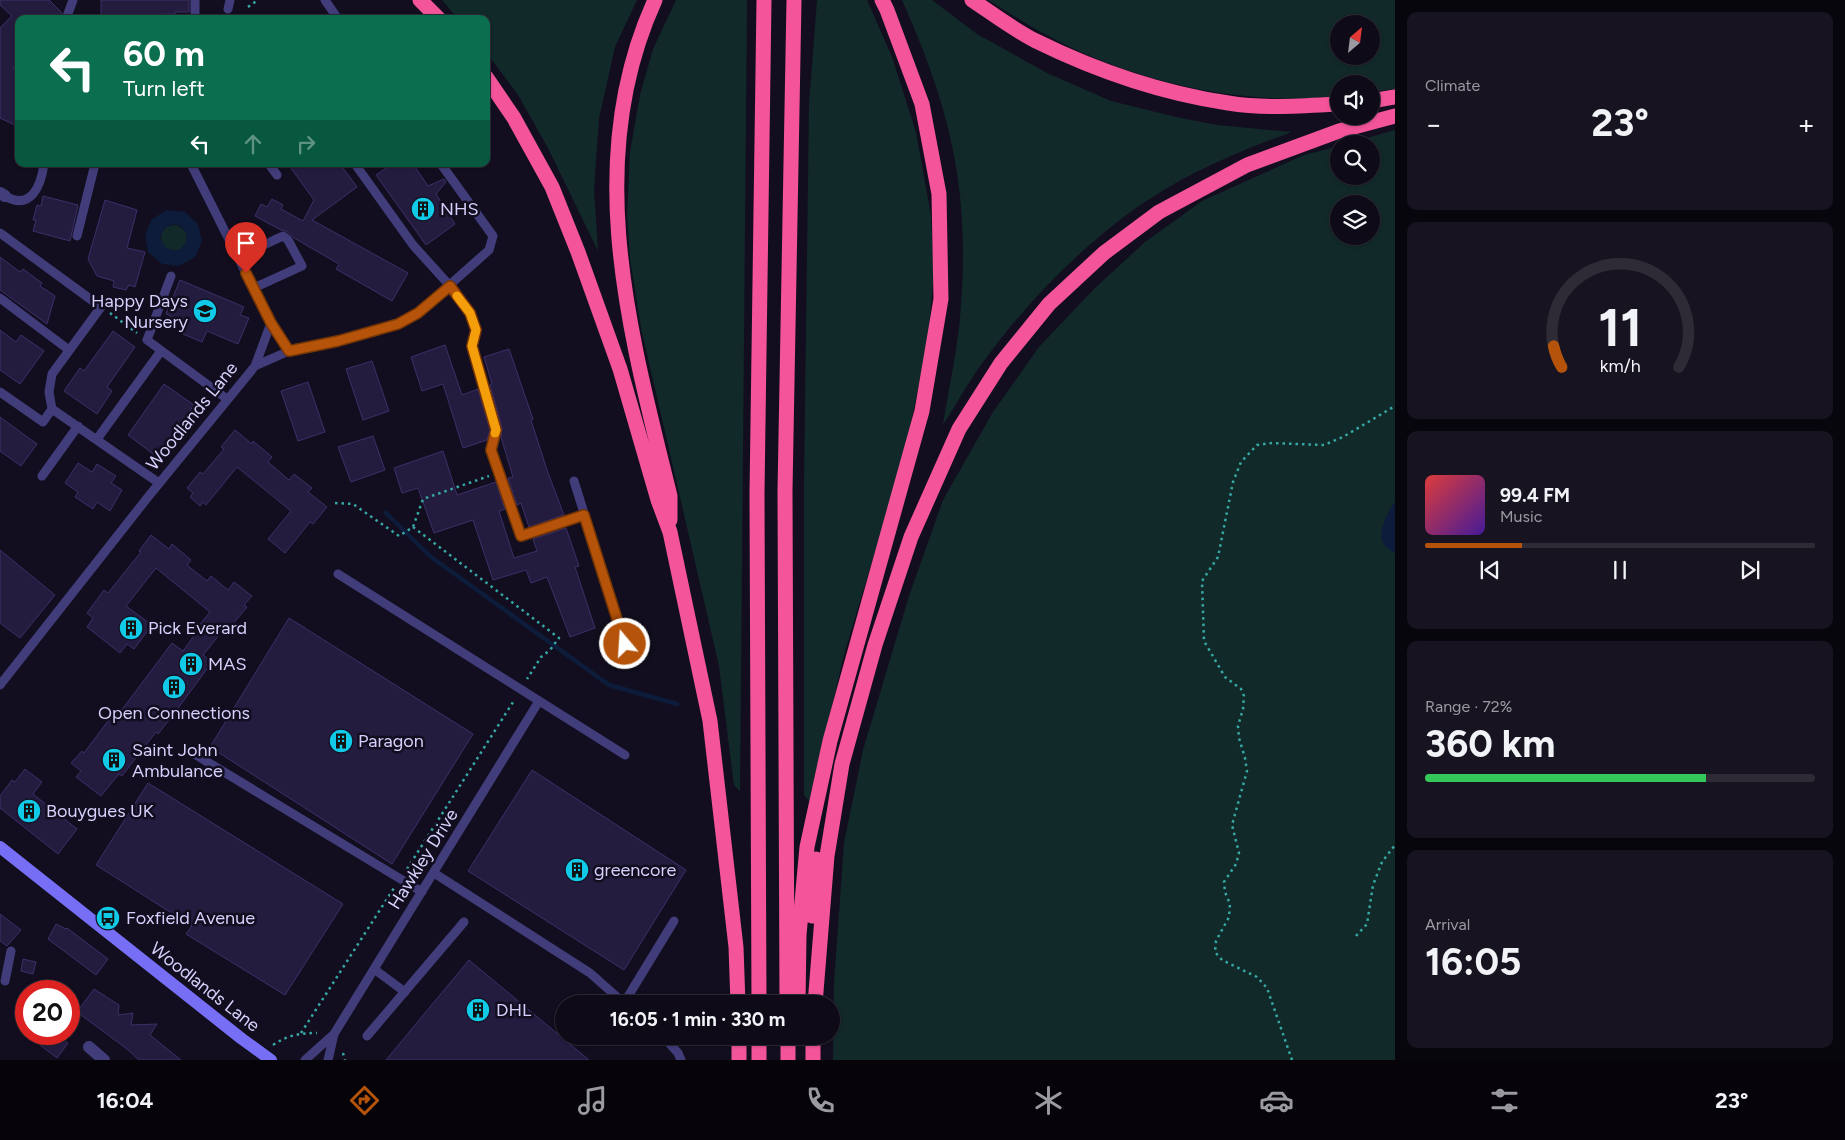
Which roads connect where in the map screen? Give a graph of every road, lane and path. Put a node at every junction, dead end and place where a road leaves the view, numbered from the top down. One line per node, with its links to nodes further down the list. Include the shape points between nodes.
1 (74, 0): 12 (lane)
2 (195, 0): 13 (lane)
3 (258, 0): 11 (path)
4 (325, 0): 14 (lane)
5 (420, 0): 15 (highway)
6 (655, 0): 56 (highway, via 628,73 619,128 616,202 623,278 635,349 670,496)
7 (764, 0): 81 (highway, via 757,494)
8 (794, 0): 82 (highway, via 785,491)
9 (882, 0): 64 (highway, via 922,104 939,194 941,299 922,410 830,741)
10 (972, 0): 19 (highway, via 1035,41 1115,76 1229,104 1297,107)
11 (248, 7)
12 (68, 15)
13 (195, 15)
14 (335, 15)
15 (435, 15)
16 (490, 83): 56 (highway, via 514,118 552,187 567,224 620,369)
17 (1395, 97): 18 (highway)
18 (1380, 100)
19 (1330, 105)
20 (1395, 116): 85 (highway, via 1339,131 1247,165 1159,212 1104,253 1048,304 1001,363 959,429 911,537 875,645 842,764 827,856)
21 (43, 167): 28 (lane, via 35,192 30,197 14,202)
22 (94, 167): 30 (lane)
23 (193, 167): 31 (lane)
24 (271, 167): 27 (lane)
25 (359, 167): 33 (lane, via 413,245)
26 (443, 167): 33 (lane, Woodlands Lane, via 493,236 489,250)
27 (277, 176)
28 (2, 195)
29 (0, 233): 36 (lane)
30 (77, 236)
31 (238, 257): 34 (lane); 34 (lane, via 283,236 302,266)
32 (171, 276): 38 (lane)
33 (450, 286): 41 (lane, Woodlands Lane, via 418,313 398,324); 49 (lane, via 470,313 476,330 472,346 496,430 491,450)
34 (254, 288): 37 (lane)
35 (0, 298): 39 (lane)
36 (101, 307): 38 (path); 39 (lane)
37 (271, 323): 41 (lane); 42 (lane)
38 (147, 340): 40 (lane)
39 (69, 350): 46 (lane, via 52,374 49,392)
40 (161, 350): 44 (lane); 48 (lane)
41 (289, 351): 42 (lane, Woodlands Lane)
42 (256, 366): 44 (lane, Woodlands Lane)
43 (0, 392): 46 (lane, via 43,422)
44 (227, 399): 52 (lane, Woodlands Lane)
45 (1395, 406): 106 (path, via 1324,445 1257,445 1241,462 1233,482 1218,558 1202,581 1204,641 1225,678 1241,689 1244,696 1238,738 1247,771 1232,825 1239,853 1224,882 1230,904 1229,917 1216,941 1215,952 1222,960 1257,977 1267,988)
46 (52, 409): 47 (lane)
47 (78, 426): 48 (lane); 50 (lane)
48 (97, 439): 52 (lane)
49 (499, 472): 54 (lane, via 521,536); 55 (path, via 423,499)
50 (42, 476)
51 (574, 481): 54 (lane)
52 (159, 483): 59 (lane, Woodlands Lane)
53 (335, 503): 55 (path, via 353,504 399,536)
54 (584, 515): 58 (lane)
55 (413, 527): 60 (path, via 559,638 541,657)
56 (670, 532): 80 (highway, via 710,721 736,948)
57 (338, 574): 60 (lane)
58 (625, 644)
59 (0, 685)
60 (521, 689): 61 (lane); 68 (path)
61 (539, 701): 63 (lane); 67 (lane, Hawkley Drive)
62 (196, 754): 68 (lane)
63 (625, 755)
64 (820, 790): 83 (highway, via 806,847); 84 (highway, via 810,942)
65 (1395, 845): 72 (path, via 1382,862 1373,885 1367,924)
66 (0, 847): 96 (street, Woodlands Lane)
67 (434, 873): 69 (lane, Hawkley Drive); 78 (lane, via 590,974)
68 (400, 879): 69 (lane); 86 (path)
69 (422, 892): 75 (lane, Hawkley Drive)
70 (674, 921): 79 (lane)
71 (464, 922): 77 (lane)
72 (1356, 936)
73 (11, 951): 74 (lane)
74 (4, 962): 76 (lane)
75 (374, 969): 77 (lane); 87 (lane, Hawkley Drive)
76 (5, 981)
77 (405, 992): 88 (lane)
78 (615, 995)
79 (629, 995)
80 (738, 995)
81 (759, 995)
82 (787, 995)
83 (798, 995)
84 (813, 995)
85 (814, 995)
86 (300, 1033): 87 (path); 96 (path, via 285,1037)
87 (334, 1034): 98 (lane, Hawkley Drive); 99 (lane, Hawkley Drive)
88 (367, 1036)
89 (671, 1045): 100 (lane)
90 (738, 1045): 101 (highway)
91 (759, 1045): 102 (highway)
92 (788, 1045): 103 (highway)
93 (798, 1045): 104 (highway)
94 (813, 1045): 105 (highway)
95 (89, 1048): 97 (street)
96 (267, 1057)
97 (104, 1060)
98 (306, 1060)
99 (328, 1060)
100 (681, 1060)
101 (739, 1060)
102 (759, 1060)
103 (788, 1060)
104 (798, 1060)
105 (813, 1060)
106 (1292, 1060)

